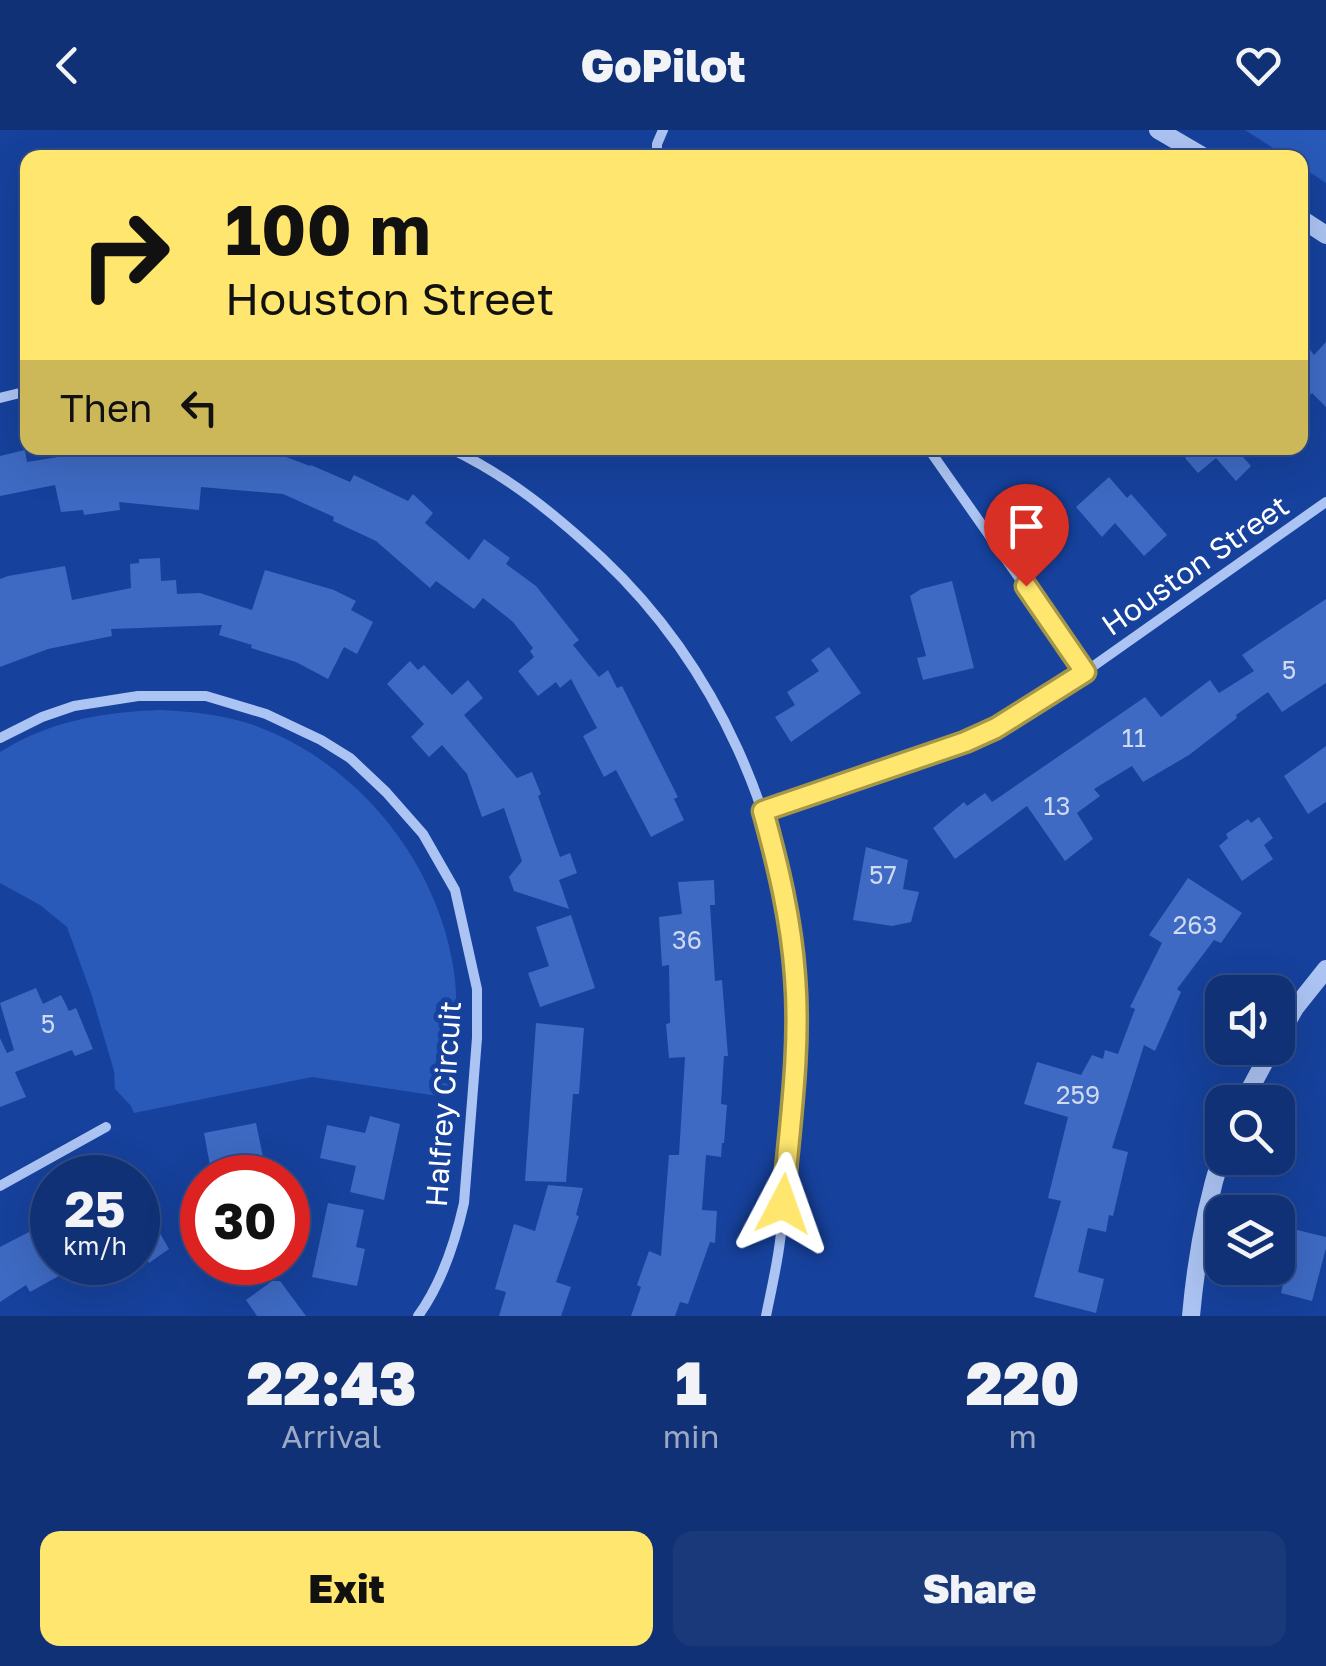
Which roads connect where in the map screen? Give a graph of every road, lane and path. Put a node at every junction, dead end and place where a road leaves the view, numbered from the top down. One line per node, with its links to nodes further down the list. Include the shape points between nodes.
1 (1158, 130): 3 (street)
2 (1178, 130): 4 (street)
3 (1194, 150)
4 (1198, 150)
5 (464, 455): 10 (street, via 565,523 670,632 704,686)
6 (933, 455): 8 (street)
7 (1326, 502): 8 (street, Houston Street)
8 (1085, 672): 10 (street, Houston Street, via 965,742)
9 (0, 738): 16 (street, Halfrey Circuit, via 74,706 138,696 206,696 266,714 336,749 423,834 455,890 477,989 477,1022 461,1216)
10 (763, 811): 17 (street, via 785,893 795,978 780,1240)
11 (1326, 969): 12 (street)
12 (1295, 1008)
13 (106, 1128): 15 (street)
14 (1215, 1175): 18 (street)
15 (0, 1186)
16 (418, 1316)
17 (766, 1316)
18 (1191, 1316)

